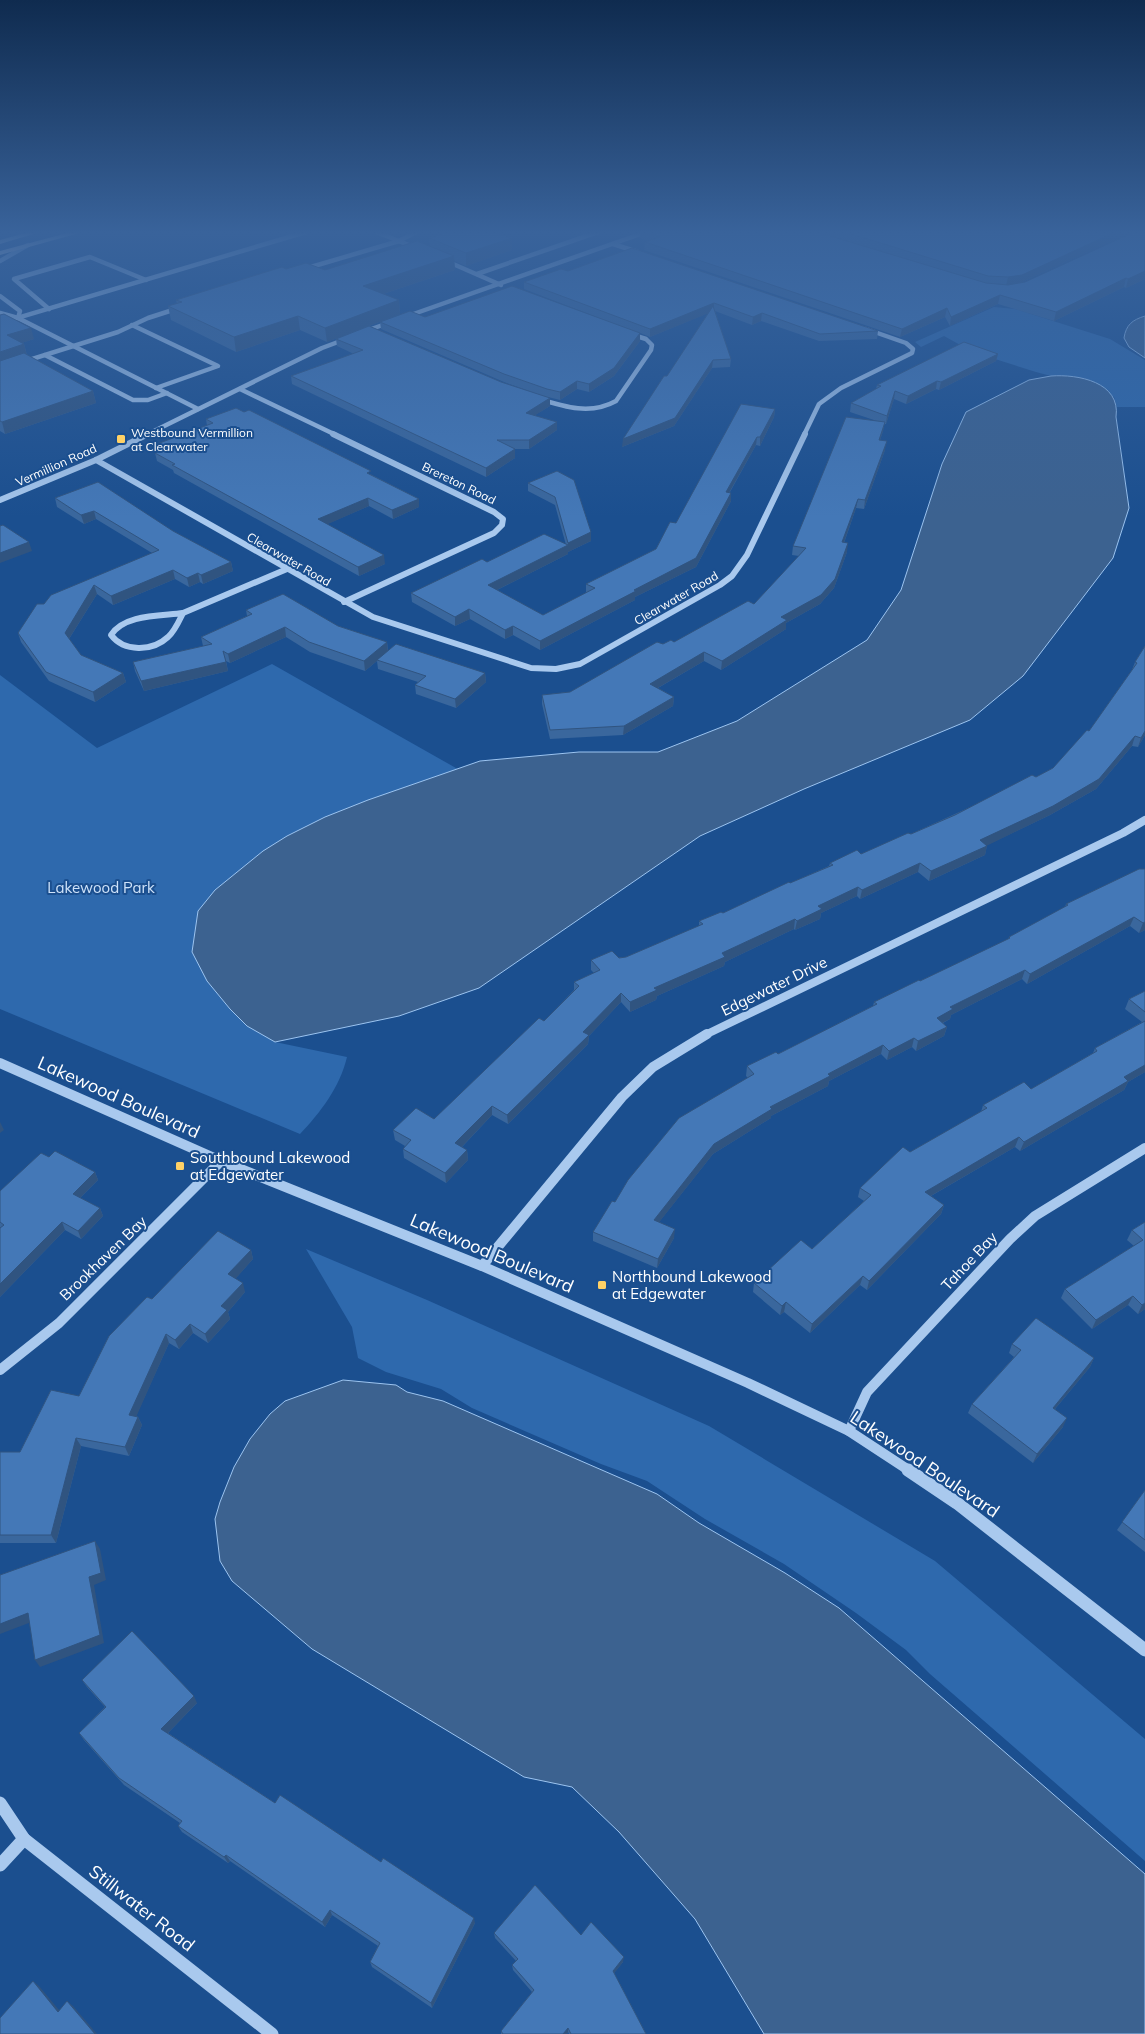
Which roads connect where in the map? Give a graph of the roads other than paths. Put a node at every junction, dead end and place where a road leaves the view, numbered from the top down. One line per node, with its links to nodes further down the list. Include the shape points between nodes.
1 (36, 327): 9 (street)
2 (130, 327): 9 (street)
3 (134, 327): 12 (street, via 218,366)
4 (376, 327): 6 (street, Vermillion Road)
5 (863, 328): 20 (street, Clearwater Road, via 906,343 913,349 912,353 840,388 819,404 747,555 732,576 705,595 580,664 563,670 531,668 373,617)
6 (370, 329): 7 (street); 13 (street, Vermillion Road, via 322,348)
7 (378, 332)
8 (628, 333): 15 (street, via 652,345 616,401 608,406 580,409)
9 (73, 346): 10 (street); 12 (street)
10 (45, 355): 11 (street); 14 (street, via 133,400 148,400)
11 (0, 369)
12 (156, 388): 14 (street)
13 (240, 389): 16 (street, Vermillion Road); 20 (street, Brereton Road, via 503,519 494,533)
14 (167, 393): 16 (street)
15 (531, 396)
16 (198, 409): 17 (street, Vermillion Road)
17 (96, 460): 18 (street, Vermillion Road); 19 (street, Clearwater Road)
18 (0, 500)
19 (287, 569): 20 (street, Clearwater Road); 21 (street)
20 (344, 602)
21 (183, 613): 21 (street, via 128,621 116,627 111,635 125,648 156,645 167,638)
22 (1145, 820): 26 (street, Edgewater Drive, via 701,1037 653,1067 622,1097)
23 (0, 1063): 25 (street, Lakewood Boulevard)
24 (1145, 1148): 28 (street, Tahoe Bay, via 1035,1216 1010,1238 867,1392)
25 (221, 1161): 26 (street, Lakewood Boulevard); 27 (street, Brookhaven Bay, via 59,1323)
26 (482, 1266): 28 (street, Lakewood Boulevard)
27 (0, 1370)
28 (849, 1431): 29 (street, Lakewood Boulevard, via 957,1503)
29 (1145, 1650)
30 (0, 1803): 31 (street, Stillwater Road)
31 (24, 1839): 32 (street); 33 (street, Stillwater Road)
32 (0, 1865)
33 (272, 2034)

